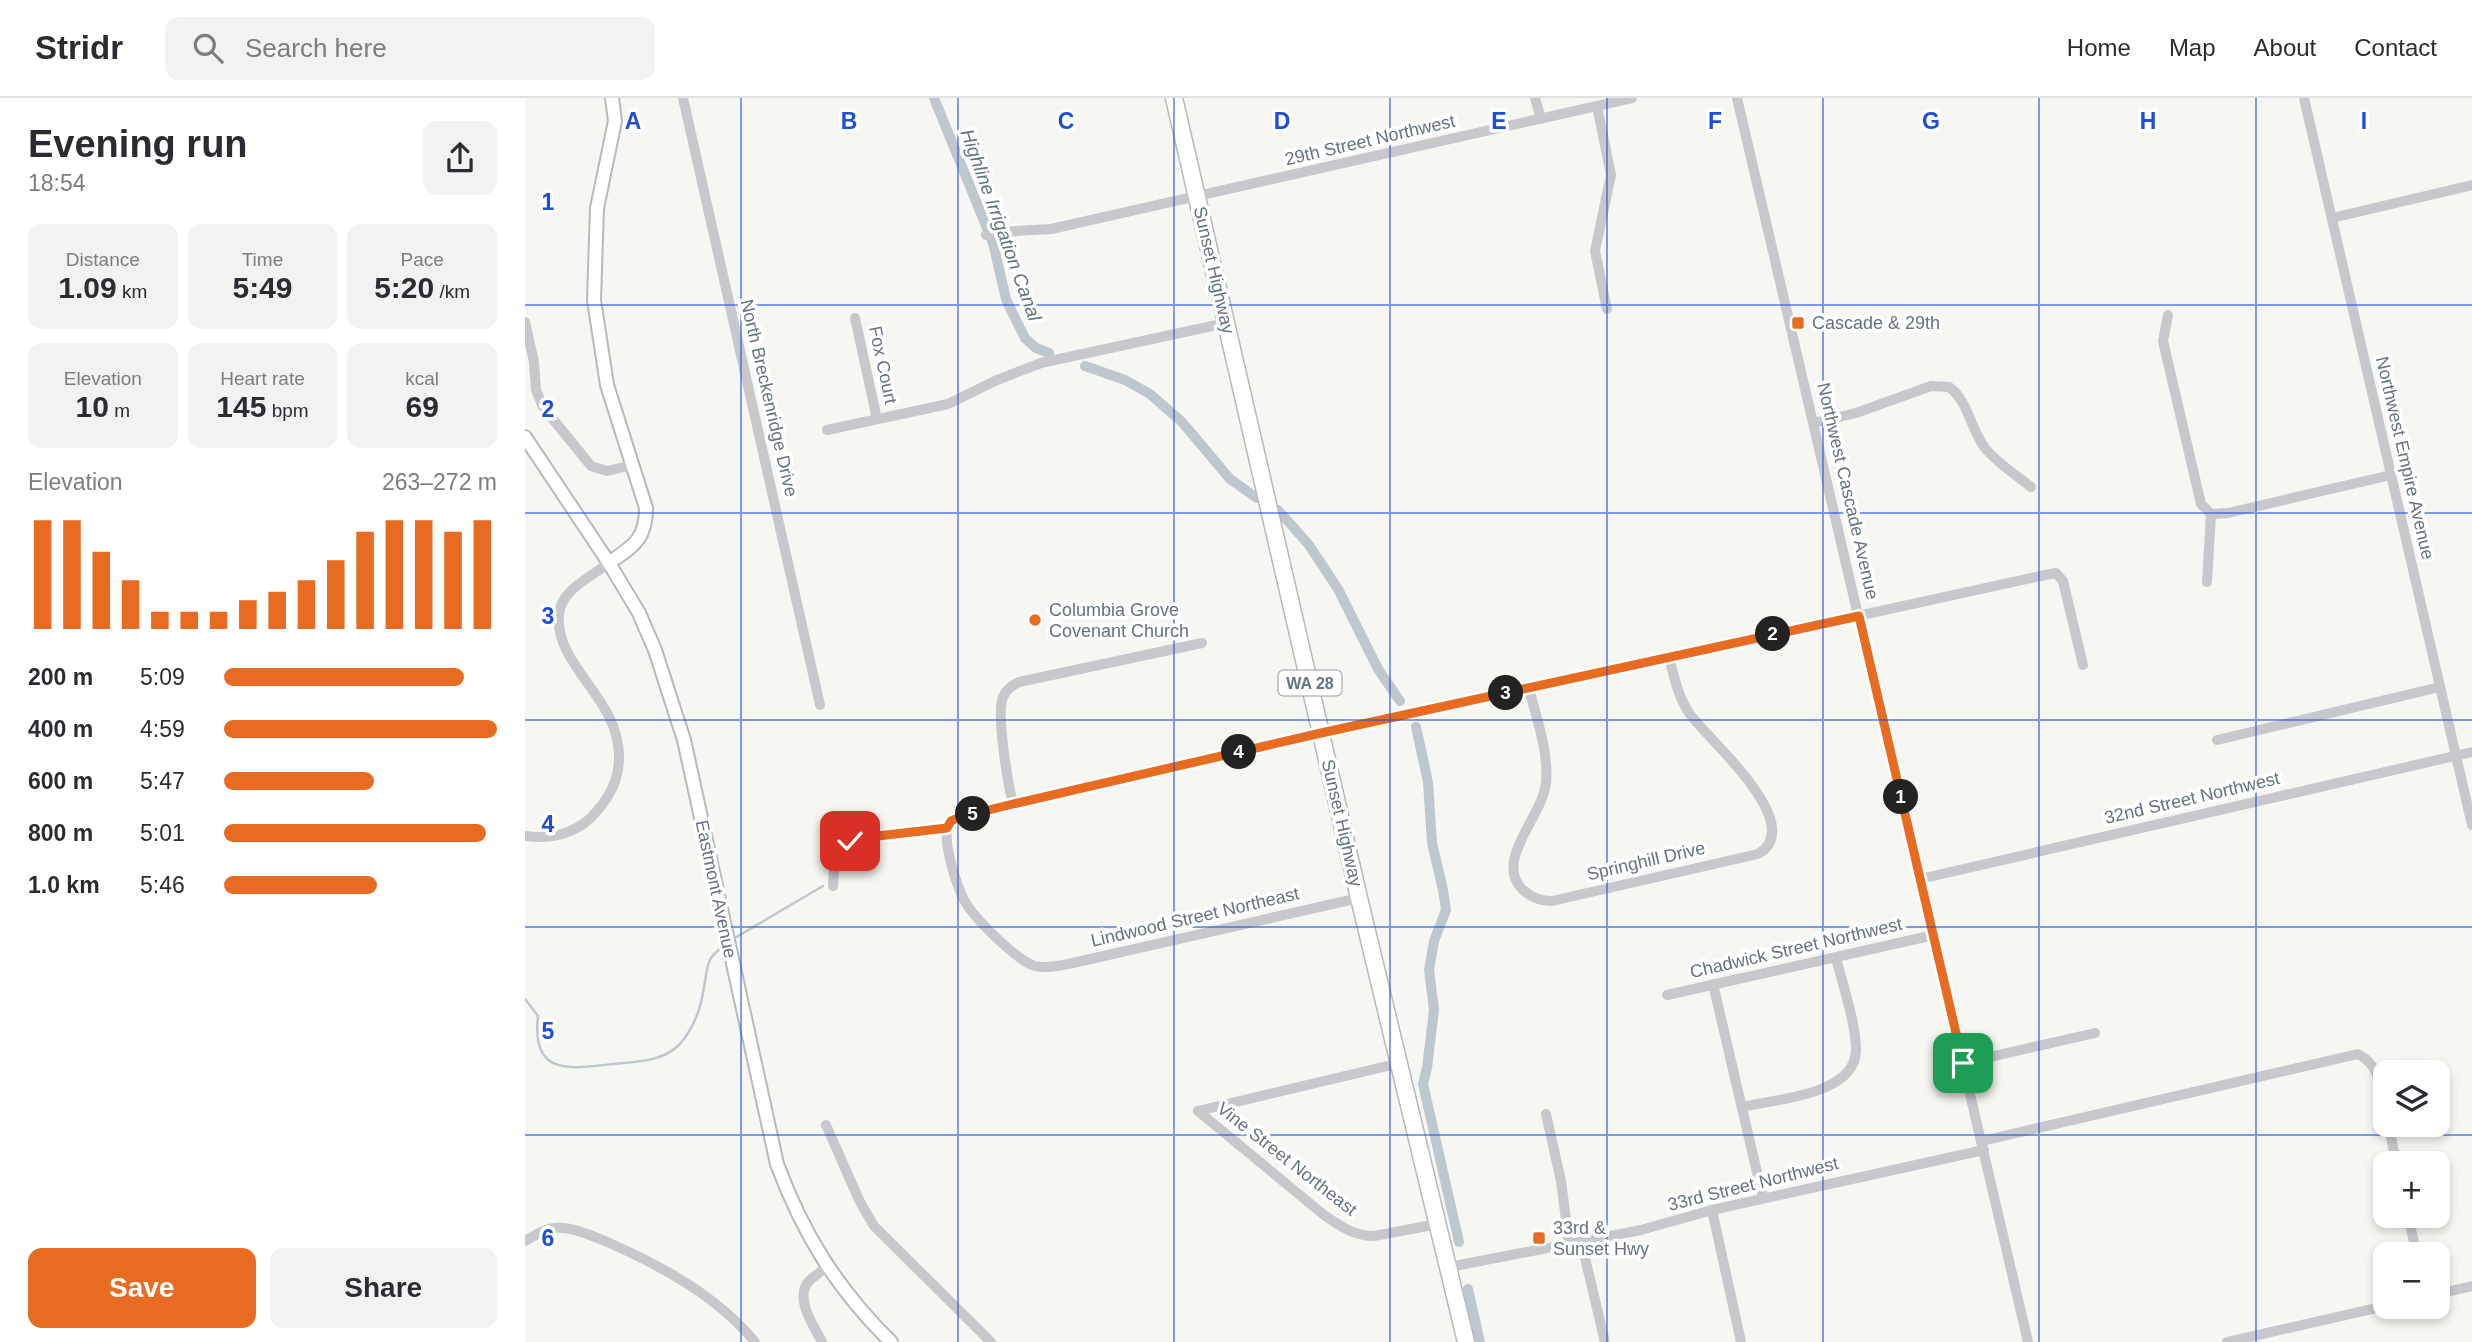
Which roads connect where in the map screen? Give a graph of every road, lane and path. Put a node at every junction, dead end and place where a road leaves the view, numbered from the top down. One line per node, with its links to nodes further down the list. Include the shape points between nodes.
1 (612, 98): 24 (main road, via 615,121 597,208 594,300 607,385)
2 (683, 98): 36 (street, North Breckenridge Drive)
3 (1174, 98): 11 (highway, Sunset Highway / WA 28)
4 (1535, 98): 9 (street)
5 (1632, 98): 8 (street, 29th Street Northwest)
6 (1737, 98): 21 (street, Northwest Cascade Avenue)
7 (2304, 98): 12 (street, Northwest Empire Avenue)
8 (1597, 106): 9 (street, 29th Street Northwest); 14 (street, via 1611,175 1595,251)
9 (1541, 119): 11 (street, 29th Street Northwest)
10 (2472, 185): 12 (street)
11 (1197, 198): 13 (street, 29th Street Northwest, via 1051,229); 18 (highway, Sunset Highway / WA 28)
12 (2332, 218): 25 (street, Northwest Empire Avenue)
13 (986, 236)
14 (1607, 309)
15 (2168, 315): 27 (street, via 2163,341 2199,496)
16 (855, 318): 20 (street, Fox Court)
17 (525, 322): 19 (street)
18 (1226, 323): 20 (street, via 1031,367 948,404); 37 (highway, Sunset Highway / WA 28)
19 (530, 372): 24 (street, via 543,407 585,461 607,471)
20 (877, 419): 22 (street)
21 (1814, 424): 26 (street, via 1931,386 1949,387 1986,449); 30 (street, Northwest Cascade Avenue)
22 (827, 430)
23 (525, 438): 28 (main road, Eastmont Avenue)
24 (632, 465): 28 (main road, via 646,508 646,524 633,546)
25 (2391, 475): 27 (street, via 2228,513); 34 (street, Northwest Empire Avenue)
26 (2031, 487)
27 (2211, 513): 29 (street)
28 (609, 563): 44 (street, via 568,594 558,623 567,652 617,733 615,785 582,825 553,837); 66 (main road, Eastmont Avenue, via 639,613 679,721 776,1164 800,1221)
29 (2207, 582)
30 (1859, 616): 32 (street); 33 (street, via 2056,573 2063,580); 45 (street, Northwest Cascade Avenue)
31 (1202, 643): 41 (street, via 1011,686 1001,711)
32 (1669, 657): 35 (street); 35 (street, Springhill Drive, via 1687,710 1762,797 1772,837 1758,854 1552,901 1527,894 1516,881 1513,857 1542,800 1546,768)
33 (2083, 665)
34 (2440, 687): 38 (street); 40 (street, Northwest Empire Avenue)
35 (1529, 688): 37 (street)
36 (820, 705)
37 (1321, 733): 41 (street); 47 (highway, Sunset Highway / WA 28)
38 (2217, 740)
39 (2472, 752): 40 (street, 32nd Street Northwest)
40 (2456, 756): 42 (street, Northwest Empire Avenue); 45 (street, 32nd Street Northwest)
41 (1013, 804): 43 (street, via 960,817)
42 (2472, 825)
43 (947, 828): 46 (street, via 850,841 835,853); 47 (street, Lindwood Street Northeast, via 946,839 965,901 1018,957 1037,967 1073,963)
44 (525, 836)
45 (1920, 879): 48 (street, Northwest Cascade Avenue)
46 (833, 886)
47 (1359, 898): 53 (highway, Sunset Highway / WA 28)
48 (1934, 935): 49 (street, Chadwick Street Northwest); 54 (street, Northwest Cascade Avenue)
49 (1836, 958): 50 (street, Chadwick Street Northwest); 56 (street, via 1855,1039 1855,1063 1845,1077 1824,1089)
50 (1713, 985): 51 (street, Chadwick Street Northwest); 56 (street)
51 (1667, 995)
52 (2095, 1033): 54 (street)
53 (1400, 1063): 62 (highway, Sunset Highway / WA 28); 62 (street, Vine Street Northeast, via 1198,1111 1345,1229 1374,1236)
54 (1963, 1063): 59 (street, Northwest Cascade Avenue)
55 (2373, 1067): 59 (street, 33rd Street Northwest, via 2363,1056 2350,1055)
56 (1742, 1107): 60 (street)
57 (1546, 1114): 65 (street)
58 (826, 1125): 74 (street, via 874,1226)
59 (1983, 1145): 60 (street, 33rd Street Northwest); 78 (street, Northwest Cascade Avenue)
60 (1763, 1198): 61 (street, 33rd Street Northwest)
61 (1713, 1210): 64 (street, 33rd Street Northwest); 77 (street)
62 (1439, 1224): 67 (highway, Sunset Highway / WA 28)
63 (525, 1241): 71 (street, via 554,1228 572,1229 639,1256 689,1284)
64 (1581, 1241): 65 (street, 33rd Street Northwest); 76 (street)
65 (1569, 1243): 67 (street, 33rd Street Northwest)
66 (827, 1267): 72 (street, via 807,1284 803,1297); 73 (main road, Eastmont Avenue)
67 (1449, 1267): 75 (highway, Sunset Highway / WA 28)
68 (2472, 1286): 69 (street)
69 (2450, 1291)
70 (2373, 1309): 79 (street)
71 (755, 1342)
72 (822, 1342)
73 (891, 1342)
74 (991, 1342)
75 (1466, 1342)
76 (1605, 1342)
77 (1741, 1342)
78 (2028, 1342)
79 (2227, 1342)

